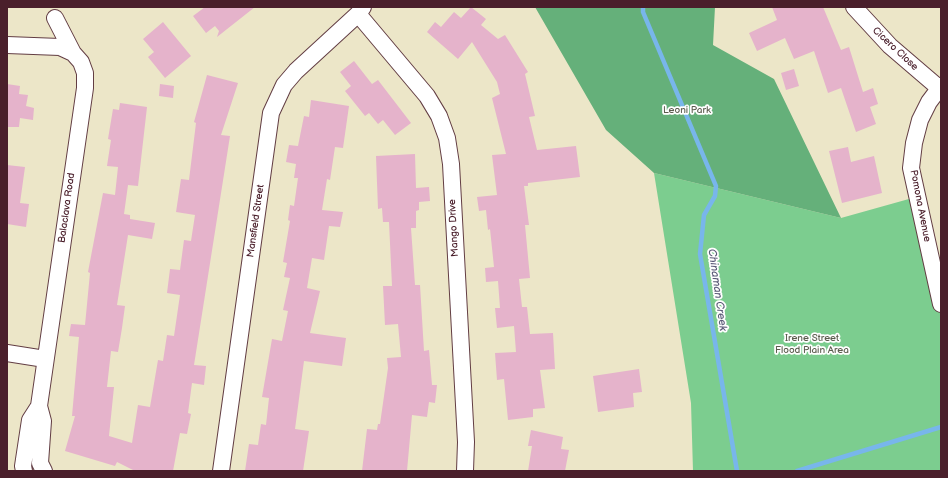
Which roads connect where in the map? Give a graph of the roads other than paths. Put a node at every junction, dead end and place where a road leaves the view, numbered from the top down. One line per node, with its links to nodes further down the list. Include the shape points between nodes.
1 (854, 7): 6 (street, Cicero Close, via 890,46)
2 (361, 10): 13 (street, Mansfield Street, via 296,71 284,85 271,113); 14 (street, Mango Drive, via 427,96 439,116 447,138 451,164 465,426)
3 (56, 18): 5 (street, Balaclava Road)
4 (7, 45): 5 (street, via 60,47)
5 (73, 53): 9 (street, Balaclava Road, via 81,62 85,88)
6 (940, 87): 7 (street, Pomona Avenue, via 920,120 911,168)
7 (941, 304)
8 (7, 353): 9 (street)
9 (45, 359): 10 (street, Balaclava Road)
10 (39, 406): 11 (street, Balaclava Road, via 30,420); 12 (street, Balaclava Road, via 43,421 40,463)
11 (24, 471)
12 (44, 471)
13 (222, 471)
14 (464, 471)

